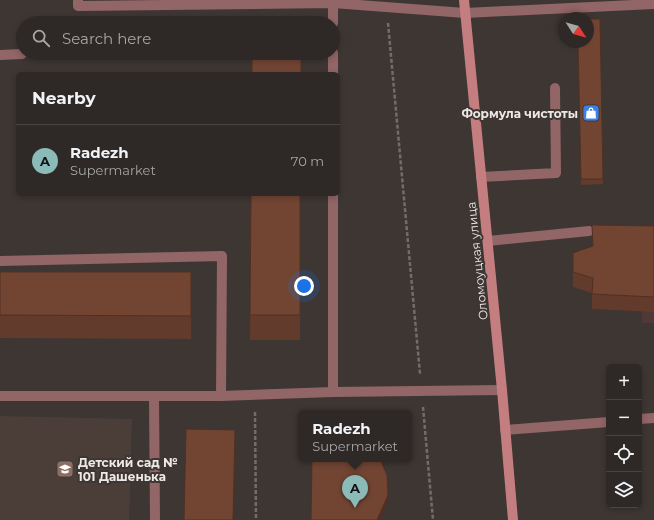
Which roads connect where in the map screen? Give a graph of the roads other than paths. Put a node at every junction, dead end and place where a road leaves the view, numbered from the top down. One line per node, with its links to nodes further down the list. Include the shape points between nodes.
1 (78, 0): 3 (lane, via 78,6)
2 (464, 0): 5 (street, Оломоуцкая улица)
3 (333, 3): 5 (lane); 6 (lane)
4 (654, 4): 5 (lane)
5 (465, 13): 12 (street, Оломоуцкая улица)
6 (333, 16)
7 (16, 54): 8 (lane)
8 (0, 55)
9 (333, 60): 10 (lane)
10 (333, 72)
11 (555, 88): 12 (lane, via 556,173)
12 (481, 177): 15 (street, Оломоуцкая улица)
13 (333, 196): 18 (lane)
14 (589, 231): 15 (lane)
15 (488, 241): 17 (street, Оломоуцкая улица)
16 (0, 261): 21 (lane, via 222,256)
17 (502, 390): 18 (lane); 25 (street, Оломоуцкая улица)
18 (333, 392): 21 (lane)
19 (0, 396): 20 (lane)
20 (154, 396): 21 (lane); 26 (lane)
21 (221, 396)
22 (654, 418): 23 (lane)
23 (642, 419)
24 (606, 422): 25 (lane)
25 (505, 430): 27 (street, Оломоуцкая улица)
26 (155, 520)
27 (513, 520)

